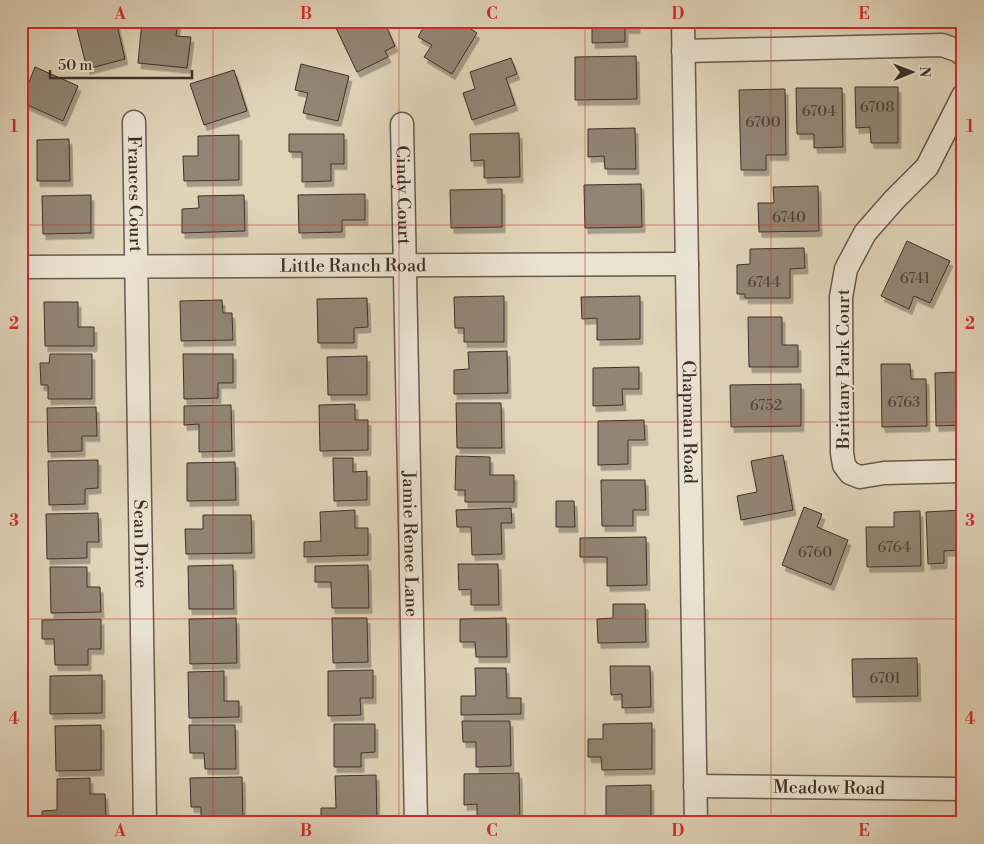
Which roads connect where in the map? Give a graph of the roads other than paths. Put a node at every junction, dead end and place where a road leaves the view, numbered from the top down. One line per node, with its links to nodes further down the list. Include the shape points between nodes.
1 (683, 21): 2 (street, Chapman Road)
2 (683, 51): 3 (street, via 942,45); 7 (street, Chapman Road)
3 (963, 55)
4 (963, 96): 11 (street, Brittany Park Court, via 927,168 865,233 846,269 841,297 844,465 860,478 884,473)
5 (134, 122): 9 (street, Frances Court)
6 (402, 124): 8 (street, Cindy Court)
7 (687, 264): 8 (street, Little Ranch Road); 12 (street, Chapman Road)
8 (406, 265): 9 (street, Little Ranch Road); 15 (street, Jamie Renee Lane)
9 (136, 266): 10 (street, Little Ranch Road); 14 (street, Sean Drive)
10 (21, 267)
11 (963, 471)
12 (695, 786): 13 (street, Meadow Road); 16 (street, Chapman Road)
13 (963, 788)
14 (145, 823)
15 (416, 823)
16 (696, 823)

